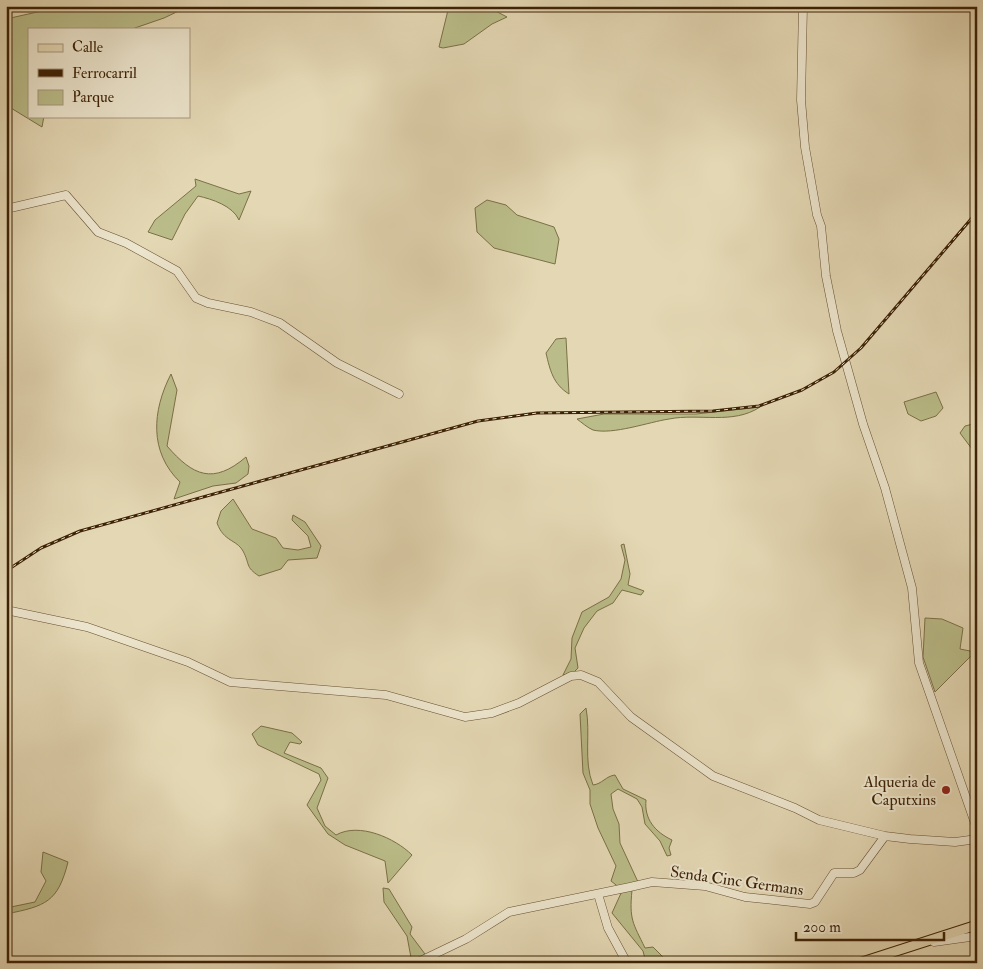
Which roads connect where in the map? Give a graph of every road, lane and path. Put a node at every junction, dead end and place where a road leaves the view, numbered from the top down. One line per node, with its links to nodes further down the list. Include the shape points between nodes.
1 (803, 6): 5 (street, via 801,100 805,140 822,226 826,276 837,331 912,588 919,663)
2 (6, 209): 3 (street, via 66,195 98,232 126,242 177,271 196,298 280,323 337,363)
3 (399, 394)
4 (6, 610): 6 (street, via 87,627 188,662 230,682 386,695 465,717 501,710 571,676 581,675 598,682 631,717 713,776 819,820)
5 (977, 829)
6 (885, 836): 7 (street, via 955,842); 8 (street, Senda Cinc Germans, via 860,870 834,873 815,902 810,904 745,897 705,886 652,882)
7 (977, 839)
8 (598, 894): 12 (street, Senda Cinc Germans, via 509,912 466,939); 13 (street, via 608,928)
9 (977, 925): 11 (main road)
10 (977, 936): 11 (street)
11 (918, 944): 14 (main road)
12 (416, 963)
13 (627, 963)
14 (858, 963)

